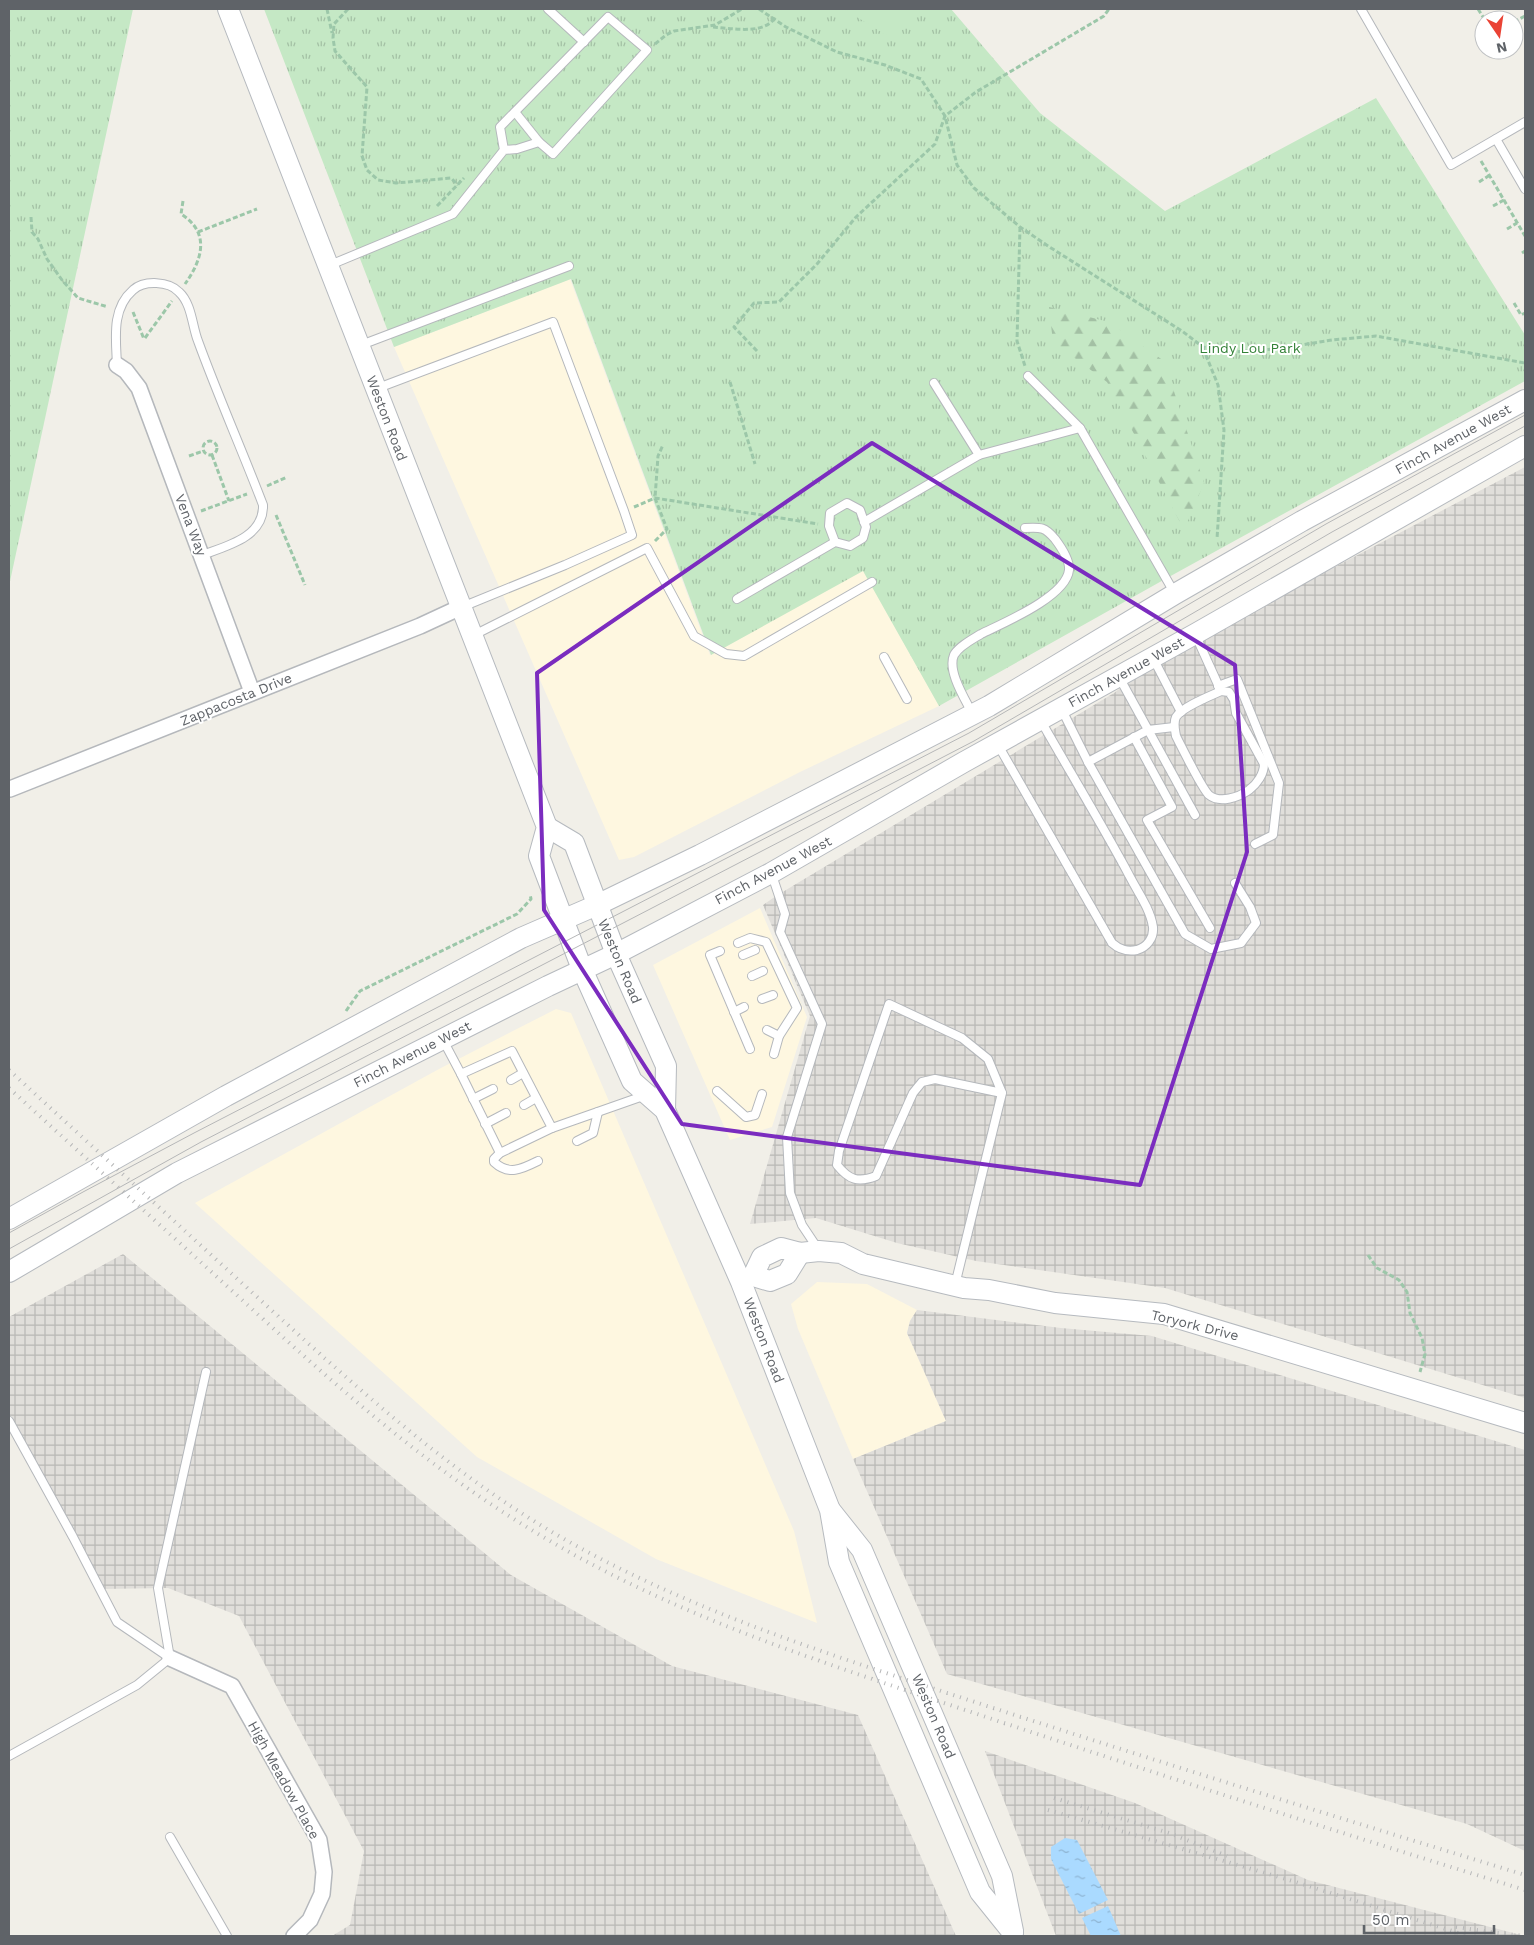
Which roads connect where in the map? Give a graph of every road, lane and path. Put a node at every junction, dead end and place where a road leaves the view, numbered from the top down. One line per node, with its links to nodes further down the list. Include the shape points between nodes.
1 (228, 9): 37 (main road, Weston Road)
2 (327, 9): 11 (path)
3 (348, 9): 11 (path, via 334,24)
4 (548, 9): 12 (lane)
5 (742, 9): 10 (path)
6 (759, 9): 9 (path)
7 (1109, 9): 15 (path, via 1104,16 976,92)
8 (1361, 9): 20 (lane, via 1451,164)
9 (774, 19): 10 (path, via 768,25 753,29); 15 (path, via 838,52 921,79)
10 (710, 27): 13 (path, via 674,31)
11 (332, 38): 24 (path, via 335,51 367,87 362,156 367,170 378,180 396,183 450,178)
12 (584, 42): 13 (lane, via 608,17); 14 (lane)
13 (647, 50): 18 (lane, via 553,154)
14 (515, 112): 18 (lane); 19 (lane, via 500,128)
15 (945, 116): 33 (path, via 957,165 974,188); 46 (path, via 935,144 856,217 817,264 779,302 754,303 734,327)
16 (1525, 122): 17 (lane)
17 (1496, 138): 20 (lane); 25 (lane)
18 (539, 142): 19 (lane)
19 (504, 150): 37 (lane, via 452,214)
20 (1475, 151): 22 (path)
21 (470, 171): 24 (path)
22 (1490, 175): 23 (path); 26 (path)
23 (1479, 182)
24 (458, 185): 30 (path)
25 (1525, 187)
26 (1504, 200): 28 (path); 32 (path)
27 (183, 201): 35 (path, via 181,214)
28 (1493, 206)
29 (257, 209): 35 (path)
30 (432, 212)
31 (31, 217): 40 (path, via 32,232 54,269 78,298)
32 (1517, 223): 34 (path); 36 (path)
33 (1020, 227): 45 (path, via 1182,330); 49 (path, via 1016,341)
34 (1507, 229)
35 (198, 232): 39 (path, via 200,259)
36 (1525, 236)
37 (328, 265): 44 (main road, Weston Road)
38 (569, 266): 44 (lane)
39 (179, 292): 43 (path); 48 (lane, via 170,286 147,284 126,296 117,319); 63 (lane, via 188,307 197,340)
40 (89, 302)
41 (1514, 303): 42 (path, via 1521,315)
42 (1525, 313)
43 (144, 339)
44 (359, 345): 52 (main road, Weston Road)
45 (1203, 347): 47 (path, via 1233,352 1376,336); 72 (path, via 1218,385 1224,430)
46 (757, 351)
47 (1525, 363)
48 (118, 365): 68 (street, Vena Way, via 138,388)
49 (1028, 376): 54 (lane)
50 (730, 382): 61 (path)
51 (934, 383): 58 (lane)
52 (376, 389): 66 (lane, via 553,322); 80 (main road, Weston Road)
53 (1525, 400): 78 (main road, Finch Avenue West)
54 (1080, 428): 58 (lane); 78 (lane)
55 (663, 446): 64 (path, via 658,456)
56 (1525, 446): 81 (main road, Finch Avenue West)
57 (203, 451): 59 (path); 59 (path, via 204,444 212,442 217,447); 60 (path)
58 (979, 454): 69 (lane)
59 (212, 455): 65 (path)
60 (189, 456)
61 (755, 464)
62 (287, 477): 63 (path)
63 (257, 490): 65 (path); 75 (lane, via 263,512 251,533)
64 (655, 498): 66 (path); 70 (path); 74 (path, via 667,529)
65 (229, 501): 68 (path)
66 (624, 511): 80 (lane, via 632,535)
67 (276, 515): 77 (path)
68 (187, 517): 75 (street, Vena Way)
69 (864, 522): 70 (lane, via 860,510 847,503 830,513); 73 (lane, via 863,538 850,546)
70 (829, 526): 73 (lane)
71 (1025, 528): 91 (lane, via 1047,530 1067,558 1069,569 1066,579 1048,597 976,637 954,655 957,681)
72 (1217, 540)
73 (835, 542): 79 (lane)
74 (647, 548): 76 (lane, via 694,636 726,654 744,656); 82 (lane)
75 (202, 555): 87 (street, Vena Way)
76 (872, 582)
77 (305, 585)
78 (1175, 594): 91 (main road, Finch Avenue West)
79 (738, 599)
80 (461, 607): 82 (main road, Weston Road); 87 (street, Zappacosta Drive)
81 (1195, 634): 84 (main road, Finch Avenue West); 86 (lane)
82 (472, 636): 100 (main road, Weston Road)
83 (884, 657): 88 (lane)
84 (1153, 657): 85 (main road, Finch Avenue West); 90 (lane)
85 (1119, 676): 89 (main road, Finch Avenue West); 94 (lane)
86 (1219, 688): 90 (lane); 93 (lane, via 1229,692 1234,700 1236,713 1264,764 1264,770 1252,788 1241,796 1221,799 1208,794); 101 (lane, via 1237,679 1279,783 1273,835)
87 (252, 692): 98 (street, Zappacosta Drive)
88 (907, 699)
89 (1061, 708): 92 (main road, Finch Avenue West); 97 (lane)
90 (1181, 712): 93 (lane, via 1175,718)
91 (973, 714): 105 (main road, Finch Avenue West)
92 (1040, 720): 96 (main road, Finch Avenue West); 96 (lane, via 1148,910 1152,936 1148,944 1139,949 1130,951 1112,943)
93 (1174, 727): 94 (lane)
94 (1148, 730): 95 (lane); 99 (lane)
95 (1134, 737): 97 (lane); 107 (lane, via 1172,807 1147,820)
96 (997, 743): 102 (main road, Finch Avenue West)
97 (1088, 762): 103 (lane, via 1185,934 1211,949 1241,943 1256,923)
98 (10, 789)
99 (1196, 816)
100 (547, 827): 105 (main road, Weston Road, via 574,843); 106 (main road, Weston Road, via 539,856)
101 (1255, 844)
102 (771, 873): 111 (main road, Finch Avenue West); 150 (lane, via 785,914 780,932 822,1024 787,1137 790,1193)
103 (1235, 883)
104 (530, 894): 120 (path, via 530,899 517,914)
105 (597, 906): 106 (main road, Finch Avenue West); 111 (main road, Weston Road)
106 (564, 919): 115 (main road, Weston Road); 149 (main road, Finch Avenue West, via 521,938 226,1096)
107 (1210, 928)
108 (738, 943): 126 (lane, via 750,938 766,942 796,1008)
109 (755, 950): 112 (lane)
110 (720, 951): 114 (lane, via 710,955)
111 (616, 954): 115 (main road, Finch Avenue West); 141 (main road, Weston Road, via 666,1066)
112 (743, 955)
113 (724, 962): 114 (lane)
114 (715, 966): 119 (lane)
115 (582, 969): 127 (main road, Finch Avenue West); 136 (main road, Weston Road, via 632,1081)
116 (764, 971): 117 (lane)
117 (752, 976)
118 (734, 984): 119 (lane)
119 (725, 989): 124 (lane)
120 (360, 990)
121 (773, 995): 122 (lane)
122 (762, 999)
123 (744, 1007): 124 (lane)
124 (734, 1012): 128 (lane)
125 (767, 1030): 126 (lane)
126 (779, 1036): 129 (lane)
127 (442, 1039): 130 (lane); 152 (main road, Finch Avenue West, via 177,1173)
128 (750, 1049)
129 (774, 1054)
130 (461, 1074): 131 (lane, via 512,1051); 139 (lane)
131 (524, 1074): 132 (lane); 138 (lane)
132 (511, 1080)
133 (493, 1089): 139 (lane)
134 (717, 1091): 137 (lane, via 746,1117 755,1115)
135 (1002, 1093): 135 (lane, via 935,1078 922,1082 913,1093 876,1176 863,1181 845,1175 837,1165 890,1004 962,1038 988,1060); 154 (lane)
136 (648, 1094): 141 (main road, Weston Road); 142 (lane)
137 (762, 1094)
138 (536, 1098): 140 (lane); 145 (lane)
139 (473, 1099): 144 (lane)
140 (524, 1105)
141 (665, 1110): 153 (main road, Weston Road)
142 (598, 1112): 145 (lane); 146 (lane, via 593,1132)
143 (506, 1113): 144 (lane)
144 (485, 1124): 147 (lane)
145 (552, 1128): 147 (lane)
146 (577, 1141)
147 (500, 1153): 148 (lane, via 494,1162 508,1170 518,1171)
148 (538, 1162)
149 (9, 1219)
150 (809, 1252): 153 (main road, via 787,1274 770,1281); 154 (main road, Toryork Drive, via 841,1253 863,1264)
151 (1368, 1255): 156 (path, via 1377,1268 1399,1280 1407,1292 1410,1313 1422,1338 1425,1354)
152 (9, 1272)
153 (748, 1279): 159 (main road, Weston Road)
154 (955, 1285): 156 (main road, Toryork Drive, via 1055,1303 1164,1314)
155 (206, 1372): 160 (lane, via 158,1588)
156 (1415, 1390): 158 (main road, Toryork Drive)
157 (9, 1421): 160 (lane, via 117,1622)
158 (1525, 1423)
159 (830, 1510): 163 (main road, Weston Road, via 862,1550 870,1568 1002,1876); 163 (main road, Weston Road, via 839,1562 980,1892)
160 (170, 1658): 161 (lane, via 137,1684); 165 (street, High Meadow Place, via 232,1686 319,1840 324,1872 322,1894 310,1920)
161 (9, 1756)
162 (170, 1837): 164 (lane)
163 (1014, 1935)
164 (227, 1936)
165 (294, 1936)

